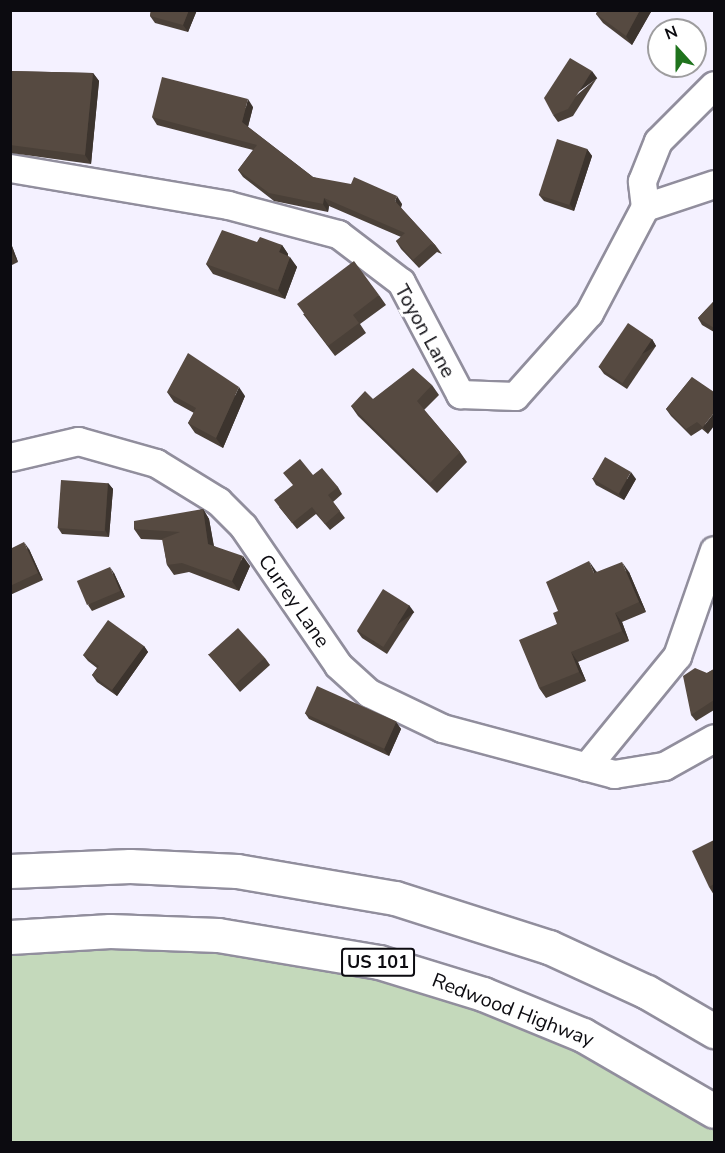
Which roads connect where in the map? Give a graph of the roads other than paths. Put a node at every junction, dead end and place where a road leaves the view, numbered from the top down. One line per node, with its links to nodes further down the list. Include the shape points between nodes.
1 (714, 85): 4 (street, via 658,141 642,181)
2 (10, 168): 4 (street, Toyon Lane, via 228,205 338,234 401,282 460,394 515,396 589,313)
3 (714, 184): 4 (street)
4 (645, 207)
5 (10, 458): 8 (street, Currey Lane, via 78,441 156,463 218,501 243,526 338,665 369,693 442,728)
6 (714, 550): 8 (street, via 677,656)
7 (714, 738): 8 (street, Currey Lane, via 664,766 614,774)
8 (586, 767)
9 (10, 871): 11 (highway, via 183,867 343,886 448,912 539,943)
10 (10, 937): 12 (highway, Redwood Highway / US 101, via 110,931 218,935 379,962 483,994 583,1035)
11 (708, 1025)
12 (714, 1111)

